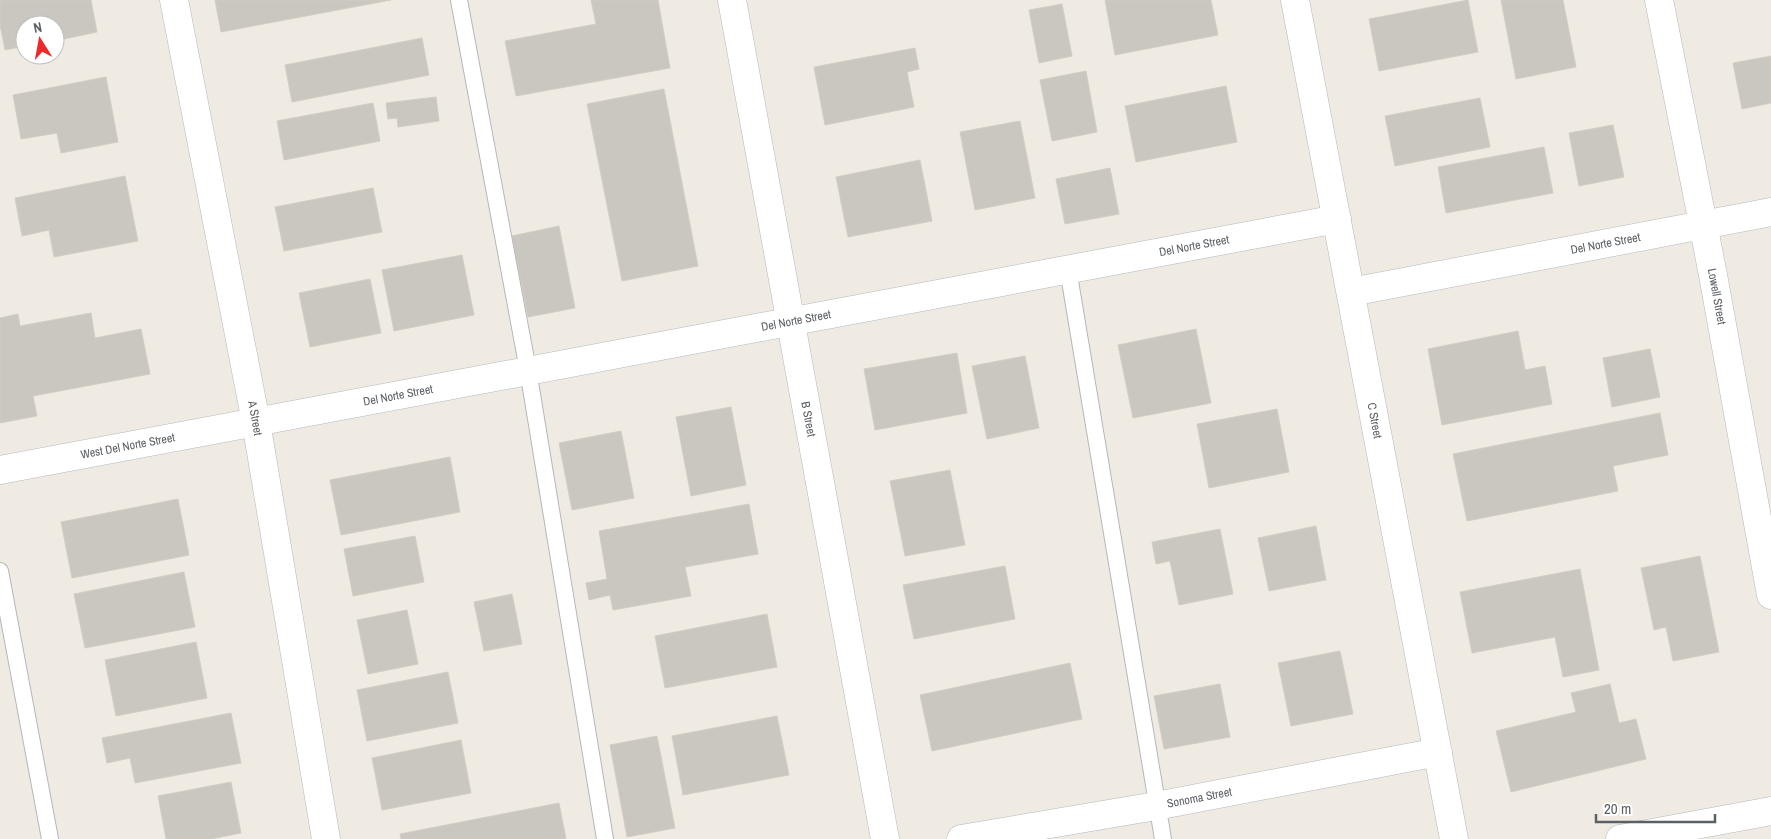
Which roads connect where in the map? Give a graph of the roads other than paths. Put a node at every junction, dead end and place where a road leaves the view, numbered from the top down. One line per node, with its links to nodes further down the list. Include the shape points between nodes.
1 (174, 0): 13 (street, A Street)
2 (458, 0): 12 (lane)
3 (732, 0): 11 (street, B Street)
4 (1296, 0): 7 (street, C Street)
5 (1659, 0): 8 (street, Lowell Street)
6 (1771, 212): 8 (street, Del Norte Street)
7 (1336, 218): 9 (street, Del Norte Street); 10 (street, C Street)
8 (1703, 224): 10 (street, Del Norte Street); 15 (street, Lowell Street)
9 (1068, 269): 11 (street, Del Norte Street); 19 (lane)
10 (1351, 292): 18 (street, C Street)
11 (791, 321): 12 (street, Del Norte Street); 24 (street, B Street)
12 (528, 370): 13 (street, Del Norte Street); 23 (lane)
13 (256, 422): 14 (street, West Del Norte Street); 22 (street, A Street)
14 (0, 470)
15 (1764, 516): 17 (street, Lowell Street)
16 (0, 571): 21 (lane)
17 (1771, 595)
18 (1438, 752): 19 (street, Sonoma Street); 27 (street, C Street)
19 (1156, 806): 25 (street, Sonoma Street); 26 (lane)
20 (1771, 811): 28 (street)
21 (50, 839)
22 (326, 839)
23 (605, 839)
24 (886, 839)
25 (960, 839)
26 (1162, 839)
27 (1454, 839)
28 (1620, 839)

